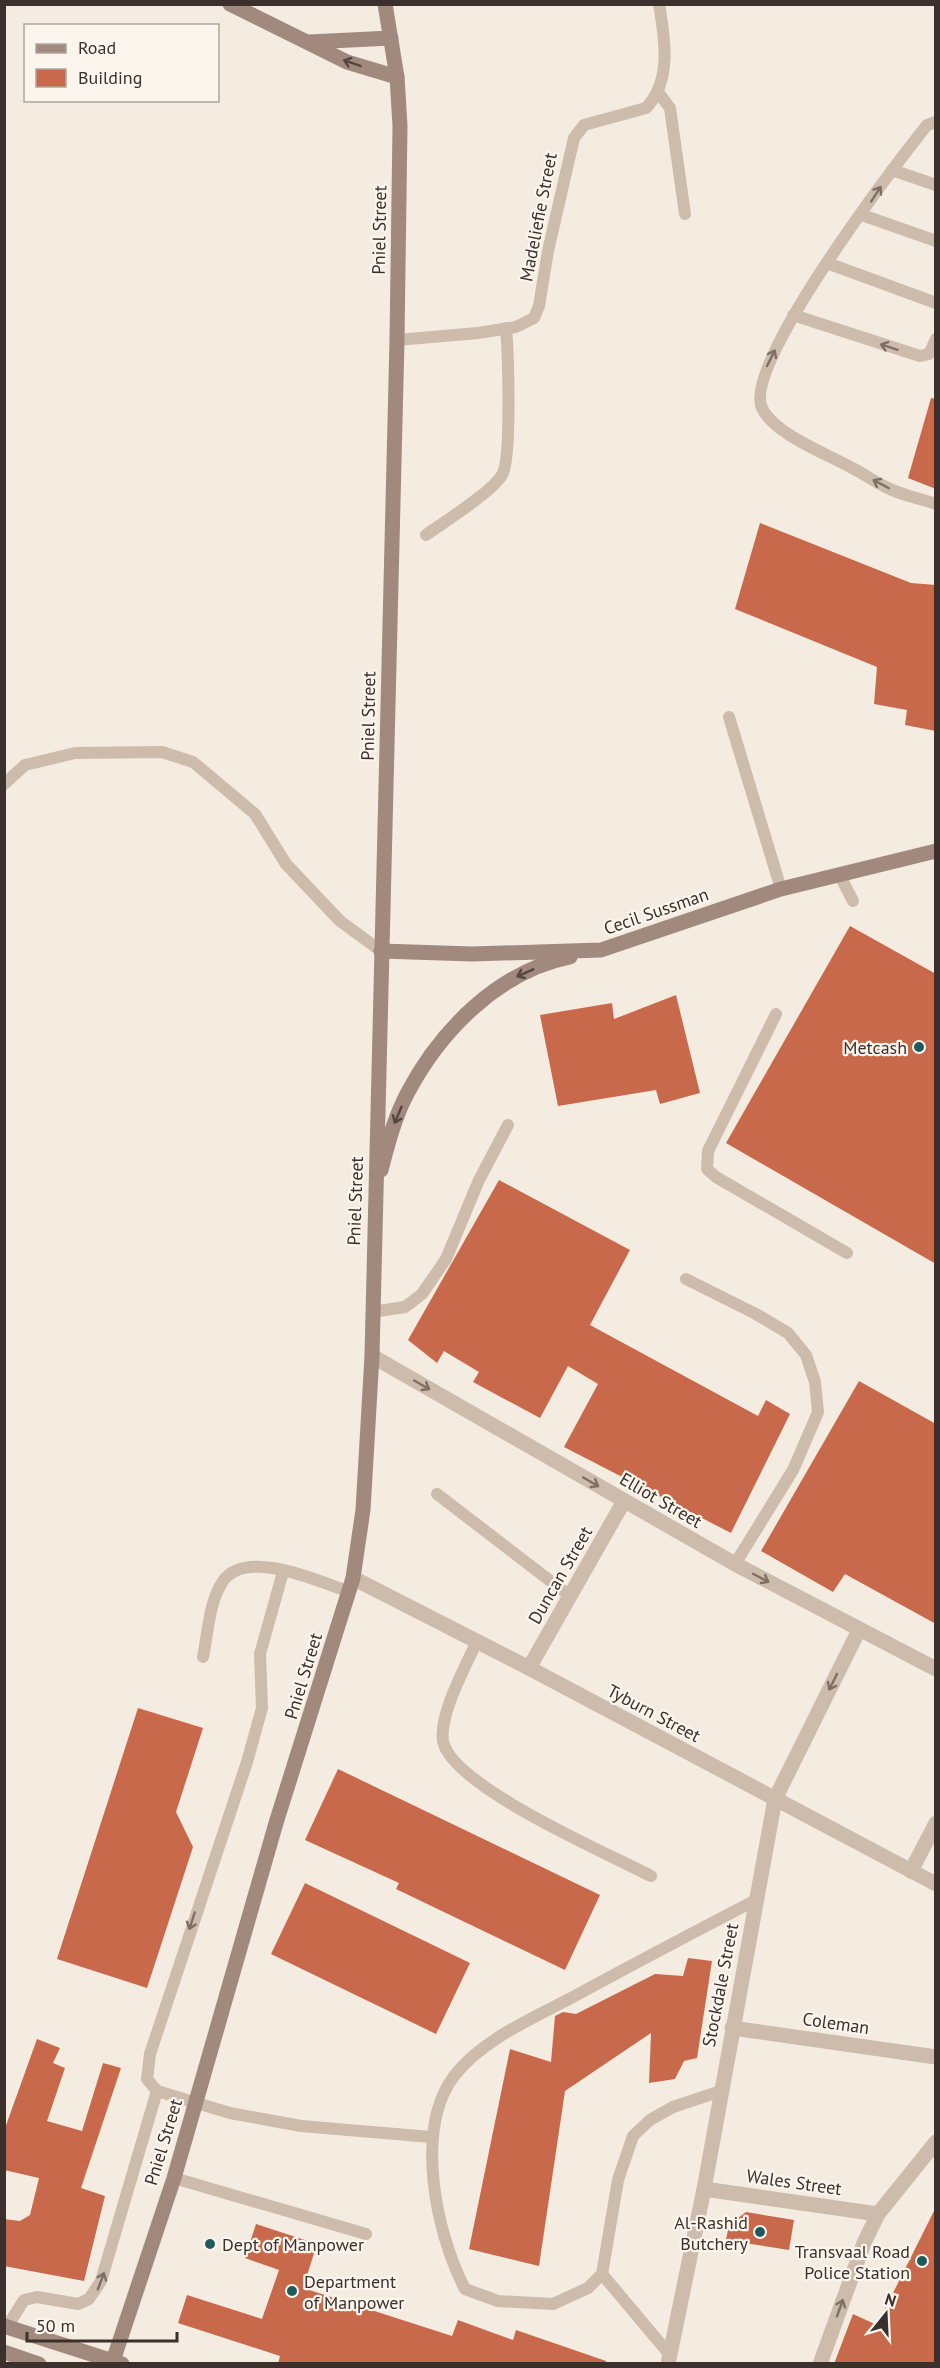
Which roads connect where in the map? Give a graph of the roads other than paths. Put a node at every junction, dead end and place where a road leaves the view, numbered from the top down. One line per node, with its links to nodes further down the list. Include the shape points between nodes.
1 (230, 4): 5 (main road)
2 (385, 4): 4 (main road, Pniel Street)
3 (660, 4): 7 (lane, via 665,70)
4 (391, 38): 5 (main road); 6 (main road, Pniel Street)
5 (309, 42): 6 (main road, one-way to 5, via 347,62)
6 (398, 77): 19 (main road, Pniel Street)
7 (658, 92): 11 (lane, via 670,108); 17 (lane, Madeliefie Street, via 646,108 584,125 574,138 539,306 534,318)
8 (936, 122): 9 (lane, via 927,125)
9 (892, 170): 10 (lane); 12 (lane, one-way to 9)
10 (936, 186)
11 (685, 214)
12 (862, 215): 13 (lane); 14 (lane)
13 (936, 241)
14 (827, 263): 15 (lane); 16 (lane)
15 (936, 303)
16 (793, 315): 18 (lane, one-way to 16, via 929,354 920,356); 20 (lane, one-way to 16, via 885,487 781,430 761,408 759,390 765,371)
17 (506, 328): 19 (lane, Madeliefie Street); 21 (lane, via 509,361 505,467 494,483)
18 (936, 339)
19 (397, 340): 29 (main road, Pniel Street)
20 (936, 504)
21 (426, 535)
22 (729, 717): 26 (lane)
23 (4, 784): 29 (lane, via 25,765 75,753 162,752 193,762 255,814 286,864 340,921)
24 (936, 851): 25 (main road, Cecil Sussman)
25 (840, 876): 26 (main road, Cecil Sussman); 27 (lane)
26 (781, 889): 28 (main road, Cecil Sussman)
27 (853, 902)
28 (601, 950): 29 (main road, Cecil Sussman, via 472,954); 32 (main road, one-way to 32, via 560,959 520,974 486,997 430,1057 408,1092 392,1130 381,1170)
29 (381, 951): 32 (main road, Pniel Street)
30 (776, 1014): 33 (lane, via 708,1151 707,1169)
31 (508, 1125): 35 (lane, via 479,1180 446,1259 422,1294 405,1307)
32 (373, 1250): 35 (main road, Pniel Street)
33 (847, 1253)
34 (686, 1279): 39 (lane, via 788,1333 806,1355 815,1382 818,1412 793,1470)
35 (372, 1312): 36 (main road, Pniel Street)
36 (372, 1356): 38 (street, Elliot Street, one-way to 38); 41 (main road, Pniel Street, via 362,1521)
37 (437, 1494): 42 (lane)
38 (624, 1501): 39 (street, Elliot Street); 42 (street, Duncan Street)
39 (735, 1564): 43 (street, Elliot Street, one-way to 43)
40 (282, 1572): 41 (lane); 45 (lane, via 258,1565 238,1568 224,1581 213,1606); 56 (lane, one-way to 56, via 260,1653 262,1708 150,2054 147,2079)
41 (351, 1585): 44 (street, Tyburn Street); 58 (main road, Pniel Street, via 276,1823)
42 (570, 1596): 46 (street, Duncan Street)
43 (859, 1630): 47 (street, Elliot Street); 48 (street, Stockdale Street, one-way to 48)
44 (477, 1641): 46 (street, Tyburn Street); 51 (lane, via 447,1712 443,1741 455,1764 504,1801)
45 (203, 1657)
46 (529, 1668): 48 (street, Tyburn Street)
47 (936, 1669)
48 (775, 1799): 50 (street, Tyburn Street); 53 (street, Stockdale Street)
49 (936, 1823): 50 (street)
50 (911, 1871): 52 (street, Tyburn Street)
51 (651, 1876)
52 (936, 1884)
53 (756, 1900): 54 (street, Stockdale Street); 59 (lane, via 537,2016 473,2055 454,2077 437,2107)
54 (732, 2028): 55 (street, Coleman); 57 (street, Stockdale Street)
55 (936, 2057)
56 (156, 2091): 58 (lane); 66 (lane, one-way to 56, via 24,2300 37,2297 78,2304 96,2292)
57 (721, 2091): 62 (street, Stockdale Street); 65 (lane, via 673,2107 633,2136 618,2180)
58 (195, 2104): 59 (lane, via 302,2126); 61 (main road, Pniel Street)
59 (431, 2138): 65 (lane, via 434,2179 449,2258 465,2289 498,2301 552,2304 588,2288)
60 (936, 2142): 63 (street)
61 (174, 2178): 64 (lane); 70 (main road, Pniel Street)
62 (704, 2189): 63 (street, Wales Street); 69 (street, Stockdale Street)
63 (878, 2214): 73 (street, one-way to 63)
64 (366, 2234)
65 (602, 2274): 69 (lane)
66 (6, 2327): 70 (main road)
67 (4, 2352): 72 (main road)
68 (4, 2357): 71 (main road)
69 (669, 2359)
70 (116, 2362)
71 (14, 2364)
72 (39, 2364)
73 (820, 2364)

